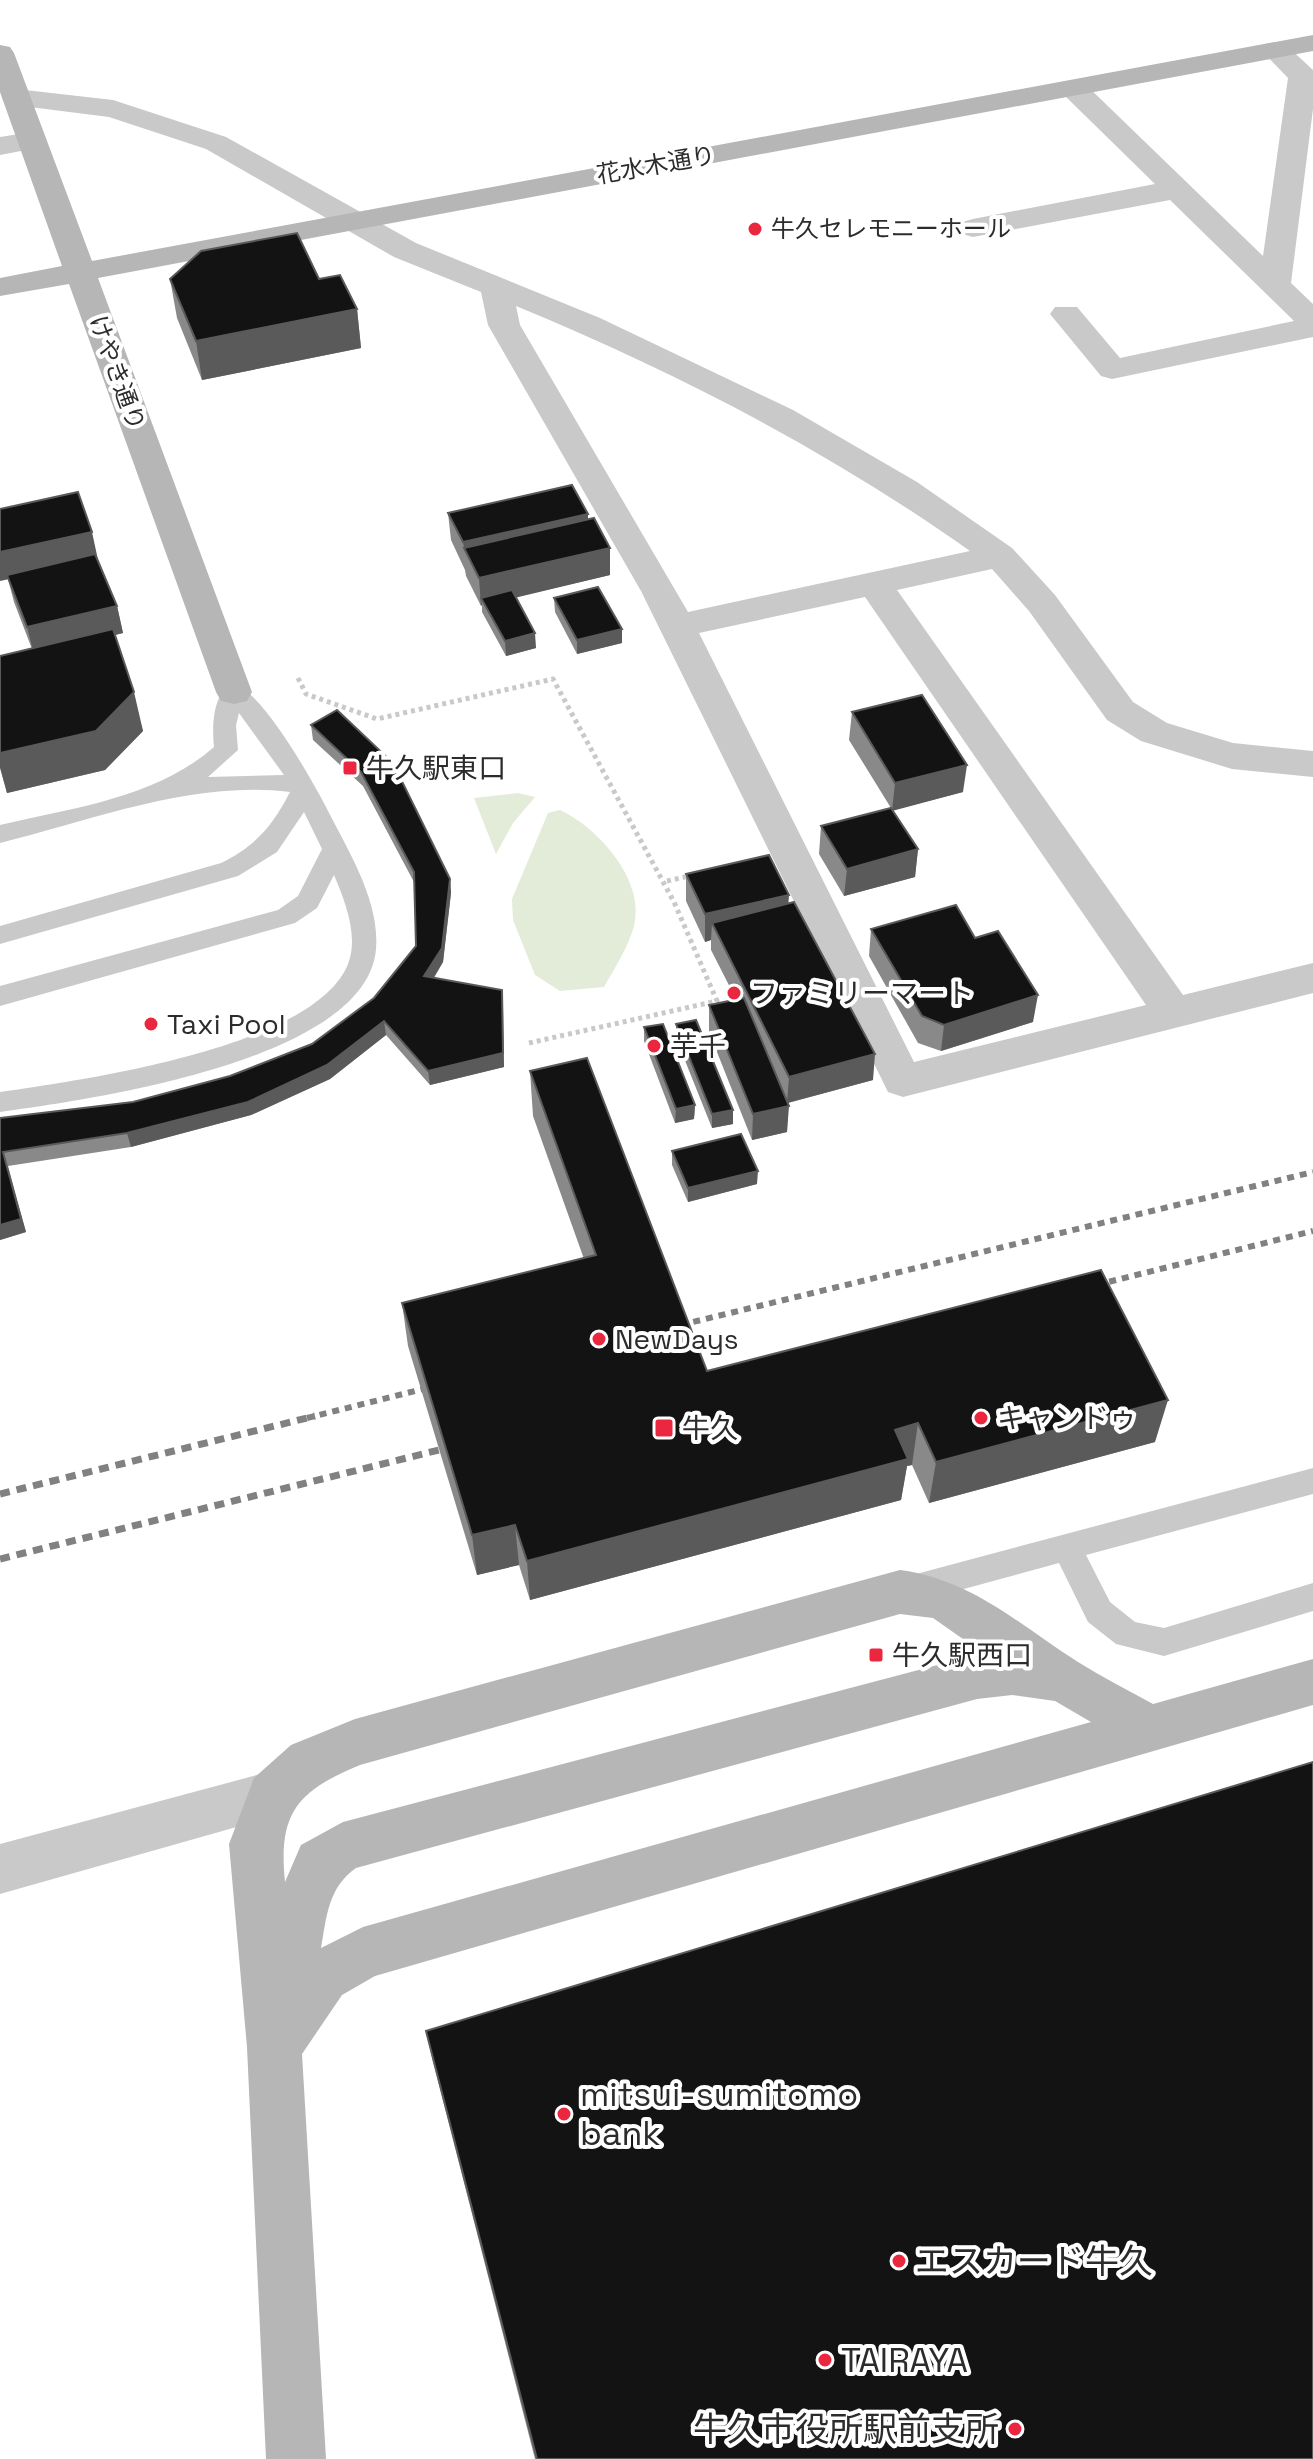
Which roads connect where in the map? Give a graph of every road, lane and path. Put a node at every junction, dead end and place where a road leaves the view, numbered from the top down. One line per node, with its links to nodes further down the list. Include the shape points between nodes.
1 (1313, 43): 2 (street, 花水木通り)
2 (1275, 50): 4 (street, 花水木通り); 12 (street, via 1303,76)
3 (0, 53): 5 (street, けやき通り)
4 (1073, 88): 8 (street); 9 (street, 花水木通り)
5 (16, 98): 6 (street, けやき通り); 9 (street, via 113,109 216,143)
6 (32, 141): 7 (street); 11 (street, けやき通り)
7 (0, 146)
8 (1178, 189): 10 (street); 12 (street)
9 (354, 221): 11 (street, 花水木通り); 14 (street, via 405,250)
10 (973, 228)
11 (80, 271): 13 (street, 花水木通り); 21 (street, けやき通り)
12 (1275, 284): 16 (street)
13 (0, 287)
14 (496, 289): 17 (street, via 589,325 781,417 905,489); 19 (street, via 504,325)
15 (1066, 314): 16 (street, via 1112,369)
16 (1313, 324)
17 (1000, 556): 18 (street); 22 (street, via 1042,603 1120,711 1154,732 1232,756)
18 (874, 583): 19 (street); 32 (street)
19 (678, 626): 32 (street, via 790,850 828,939 903,1081)
20 (298, 678): 33 (path, via 306,694 377,719 553,679 674,902 717,1001)
21 (234, 692): 23 (lane, via 266,725); 24 (lane, via 224,725 226,750 218,760)
22 (1313, 764)
23 (305, 786): 24 (lane, via 227,780); 26 (lane); 29 (lane, via 279,838 259,856 229,870)
24 (137, 798): 25 (lane)
25 (0, 834)
26 (334, 849): 31 (lane, via 308,902 286,917); 34 (lane, via 358,901 364,938 360,967 347,990 324,1010 302,1026 253,1046 182,1067)
27 (695, 874): 28 (path)
28 (667, 881)
29 (0, 935)
30 (1313, 978): 32 (street)
31 (0, 996)
32 (1173, 1012)
33 (529, 1043)
34 (0, 1102)
35 (1313, 1481): 36 (lane)
36 (1066, 1546): 37 (lane); 38 (lane, via 1099,1612 1127,1634 1164,1642)
37 (900, 1592): 39 (street, via 950,1603); 42 (street, via 355,1743 309,1762)
38 (1313, 1597)
39 (1062, 1679): 41 (street); 44 (street, via 1012,1672 977,1676 343,1847 320,1863 303,1901)
40 (1313, 1682): 41 (street)
41 (1148, 1728): 44 (street, via 363,1953 323,1976)
42 (272, 1795): 43 (street); 44 (street, via 255,1844)
43 (0, 1869)
44 (274, 2047): 45 (street)
45 (296, 2459)

